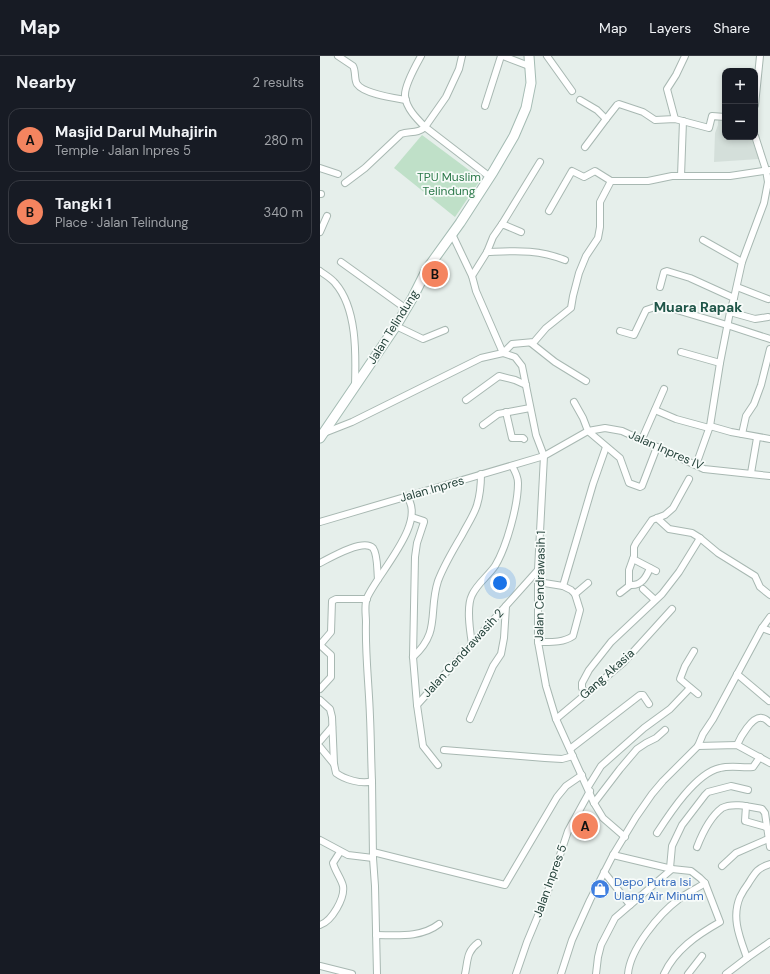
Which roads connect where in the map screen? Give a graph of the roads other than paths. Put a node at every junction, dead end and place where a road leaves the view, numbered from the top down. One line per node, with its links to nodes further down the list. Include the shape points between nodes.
1 (338, 56): 11 (street, via 353,66 356,82 360,87 384,97)
2 (421, 56): 11 (street, via 405,91)
3 (462, 56): 19 (street, via 446,97)
4 (502, 56): 9 (street); 14 (street)
5 (529, 56): 9 (main road, Jalan Telindung)
6 (547, 56): 10 (street)
7 (685, 56): 16 (street, via 667,89)
8 (760, 56): 13 (street)
9 (529, 66): 27 (main road, Jalan Telindung, via 531,83 526,108 514,136)
10 (572, 92)
11 (406, 100): 19 (street, via 413,114)
12 (580, 100): 17 (street, via 597,110)
13 (755, 104)
14 (485, 106)
15 (722, 117): 18 (street, via 712,116 709,128)
16 (675, 119): 17 (street, via 655,120 643,112 620,104); 18 (street)
17 (606, 120): 21 (street)
18 (683, 121): 26 (street)
19 (425, 127): 27 (street); 29 (street, via 416,132 401,134 366,168)
20 (757, 140): 24 (street)
21 (585, 147)
22 (540, 162): 32 (street)
23 (320, 168): 25 (street)
24 (768, 170): 26 (street, via 730,176); 40 (street, via 764,203)
25 (338, 174)
26 (681, 176): 28 (street, via 648,181)
27 (490, 177): 35 (main road, Jalan Telindung)
28 (611, 181): 30 (street, via 596,171 584,177 572,171); 55 (street, via 600,202 598,238 579,273 572,306)
29 (345, 183)
30 (549, 211)
31 (327, 216): 33 (street)
32 (502, 224): 34 (street); 37 (street)
33 (320, 232)
34 (521, 232)
35 (452, 234): 42 (street); 47 (main road, Jalan Telindung, via 427,269)
36 (703, 240): 40 (street)
37 (487, 252): 38 (street, via 533,251); 42 (street)
38 (565, 260)
39 (341, 262): 47 (street)
40 (742, 262): 44 (street)
41 (320, 271): 62 (street, via 335,283 347,302 356,356)
42 (472, 276): 58 (street)
43 (660, 287): 45 (street, via 664,272 667,271 690,278)
44 (737, 287): 45 (street); 46 (street)
45 (734, 298): 48 (street)
46 (768, 299)
47 (406, 308): 51 (main road, Jalan Telindung)
48 (730, 312): 49 (street, via 755,319); 50 (street)
49 (768, 317)
50 (727, 325): 53 (street, via 670,308 655,307 646,310 634,335); 54 (street); 59 (street)
51 (396, 326): 52 (street, via 423,339); 62 (main road, Jalan Telindung)
52 (445, 330)
53 (620, 331)
54 (770, 339)
55 (531, 343): 58 (street, via 512,344); 60 (street)
56 (770, 349): 72 (street, via 761,385 746,416)
57 (681, 352): 59 (street)
58 (503, 353): 61 (street, via 515,357 522,366); 73 (street, via 481,358)
59 (720, 363): 70 (street)
60 (586, 381)
61 (526, 385): 64 (street, via 499,376); 66 (street)
62 (355, 386): 73 (main road, Jalan Telindung)
63 (664, 389): 67 (street)
64 (466, 400)
65 (574, 402): 71 (street)
66 (530, 408): 68 (street); 80 (street)
67 (655, 410): 70 (street); 76 (street)
68 (506, 412): 69 (street, via 498,414); 75 (street, via 512,438)
69 (482, 425)
70 (709, 427): 72 (street); 81 (street)
71 (588, 431): 76 (street, Jalan Inpres IV, via 605,428); 78 (street); 80 (street, Jalan Inpres IV)
72 (742, 434): 74 (street)
73 (322, 436)
74 (757, 438): 77 (street); 84 (street)
75 (524, 439)
76 (642, 439): 79 (street, Jalan Inpres IV)
77 (770, 439)
78 (606, 447): 79 (street, via 620,458 630,483 640,487); 101 (street)
79 (657, 447): 81 (street, Jalan Inpres IV)
80 (544, 456): 82 (street, Jalan Inpres); 95 (street, Jalan Cendrawasih 1)
81 (696, 465): 84 (street, Jalan Inpres IV, via 704,469)
82 (512, 466): 83 (street, Jalan Inpres); 114 (street, via 518,482 516,503 495,565 472,594)
83 (481, 474): 87 (street, Jalan Inpres); 116 (street, via 477,506 438,583 431,632 422,649)
84 (751, 474): 85 (street, Jalan Inpres IV)
85 (770, 476)
86 (689, 479): 89 (street, via 673,508)
87 (406, 496): 88 (street, via 412,507); 90 (street, Jalan Inpres)
88 (412, 517): 97 (street, via 407,533); 116 (street, via 424,521 415,556)
89 (657, 518): 91 (street, via 670,529 692,533); 92 (street, via 649,524 636,543)
90 (320, 522)
91 (700, 538): 105 (street, via 718,553 755,576 760,587); 107 (street, via 679,572)
92 (634, 559): 94 (street); 100 (street, via 629,570)
93 (320, 563): 97 (street, via 361,545 369,546 373,548 376,557)
94 (650, 568): 96 (street); 100 (street, via 640,583)
95 (538, 570): 98 (street, Jalan Cendrawasih 1); 108 (street, Jalan Cendrawasih 2)
96 (656, 571)
97 (378, 580): 106 (street)
98 (538, 582): 101 (street); 113 (street, Jalan Cendrawasih 1)
99 (588, 582): 104 (street)
100 (630, 585): 103 (street)
101 (562, 586): 104 (street)
102 (644, 589): 107 (street)
103 (620, 593)
104 (575, 594): 113 (street, via 580,611 573,637 556,642)
105 (770, 595)
106 (366, 599): 119 (street, via 332,601 332,632 320,645 331,655 331,677); 144 (street, via 365,646)
107 (654, 600): 120 (street, via 611,642 589,670 582,683)
108 (506, 606): 114 (street, Jalan Cendrawasih 2); 127 (street, via 500,654)
109 (672, 609): 120 (street, Gang Akasia, via 623,663)
110 (770, 617): 111 (street)
111 (762, 628): 112 (street); 117 (street)
112 (770, 632)
113 (538, 642): 128 (street, Jalan Cendrawasih 1, via 546,686)
114 (472, 644): 125 (street, Jalan Cendrawasih 2)
115 (694, 651): 118 (street, via 680,677)
116 (413, 657): 125 (street)
117 (737, 674): 123 (street); 134 (street)
118 (690, 688): 121 (street); 145 (street, Jalan Inpres 5, via 670,710 644,728 601,766)
119 (320, 689)
120 (586, 694): 128 (street, Gang Akasia)
121 (698, 694)
122 (320, 700): 130 (street, via 330,709)
123 (769, 700): 126 (street)
124 (649, 704): 136 (street, via 643,695 640,695)
125 (417, 705): 142 (street, Jalan Cendrawasih 2, via 423,746)
126 (763, 706)
127 (470, 719)
128 (556, 719): 136 (street, Jalan Cendrawasih 1)
129 (770, 723): 133 (street, via 764,718 757,718 743,732)
130 (332, 727): 132 (street); 140 (street)
131 (665, 730): 147 (street, via 637,749)
132 (320, 741)
133 (737, 745): 134 (street); 139 (street)
134 (698, 746): 151 (street, via 652,794)
135 (320, 748): 140 (street)
136 (570, 749): 138 (street, Jalan Cendrawasih 1)
137 (444, 750): 138 (street, via 562,759)
138 (573, 756): 143 (street, Jalan Cendrawasih 1)
139 (760, 757): 141 (street); 150 (street, via 753,767 730,766 708,772 695,783)
140 (334, 764): 144 (street, via 338,775 367,783)
141 (770, 764)
142 (438, 765)
143 (582, 775): 145 (street, Jalan Cendrawasih 1); 157 (street, via 566,786 557,797 505,885)
144 (372, 781): 157 (street)
145 (589, 789): 147 (street, Jalan Cendrawasih 1); 177 (street, Jalan Inpres 5, via 568,831)
146 (748, 790): 161 (street, via 731,786 705,795 682,825 672,846)
147 (594, 803): 151 (street, Jalan Cendrawasih 1, via 603,818)
148 (746, 806): 149 (street, via 762,809); 149 (street, via 745,821); 154 (street, via 723,808 707,826)
149 (766, 827): 152 (street)
150 (657, 833)
151 (625, 837): 158 (street)
152 (768, 839): 155 (street); 160 (street, via 736,853)
153 (320, 840): 156 (street)
154 (697, 847)
155 (770, 847)
156 (340, 852): 157 (street, via 348,855); 165 (street, via 334,863 344,889 330,919)
157 (373, 855): 167 (street)
158 (613, 855): 161 (street); 162 (street)
159 (770, 864): 171 (street, via 755,873 740,897 736,909 736,926)
160 (722, 866)
161 (671, 869): 163 (street, via 691,871); 164 (street)
162 (604, 872): 164 (street); 178 (street, via 572,940)
163 (705, 883): 180 (street, via 678,900 659,917 634,953); 181 (street, via 720,922 686,945)
164 (630, 905): 179 (street, via 615,918 608,931 599,950)
165 (320, 924)
166 (439, 924): 167 (street, via 418,934)
167 (376, 935): 175 (street)
168 (770, 942): 171 (street)
169 (478, 943): 176 (street, via 469,952)
170 (702, 956): 182 (street)
171 (747, 958): 183 (street)
172 (320, 966): 173 (street)
173 (329, 971): 174 (street)
174 (352, 974)
175 (377, 974)
176 (465, 974)
177 (516, 974)
178 (560, 974)
179 (596, 974)
180 (628, 974)
181 (664, 974)
182 (688, 974)
183 (726, 974)

